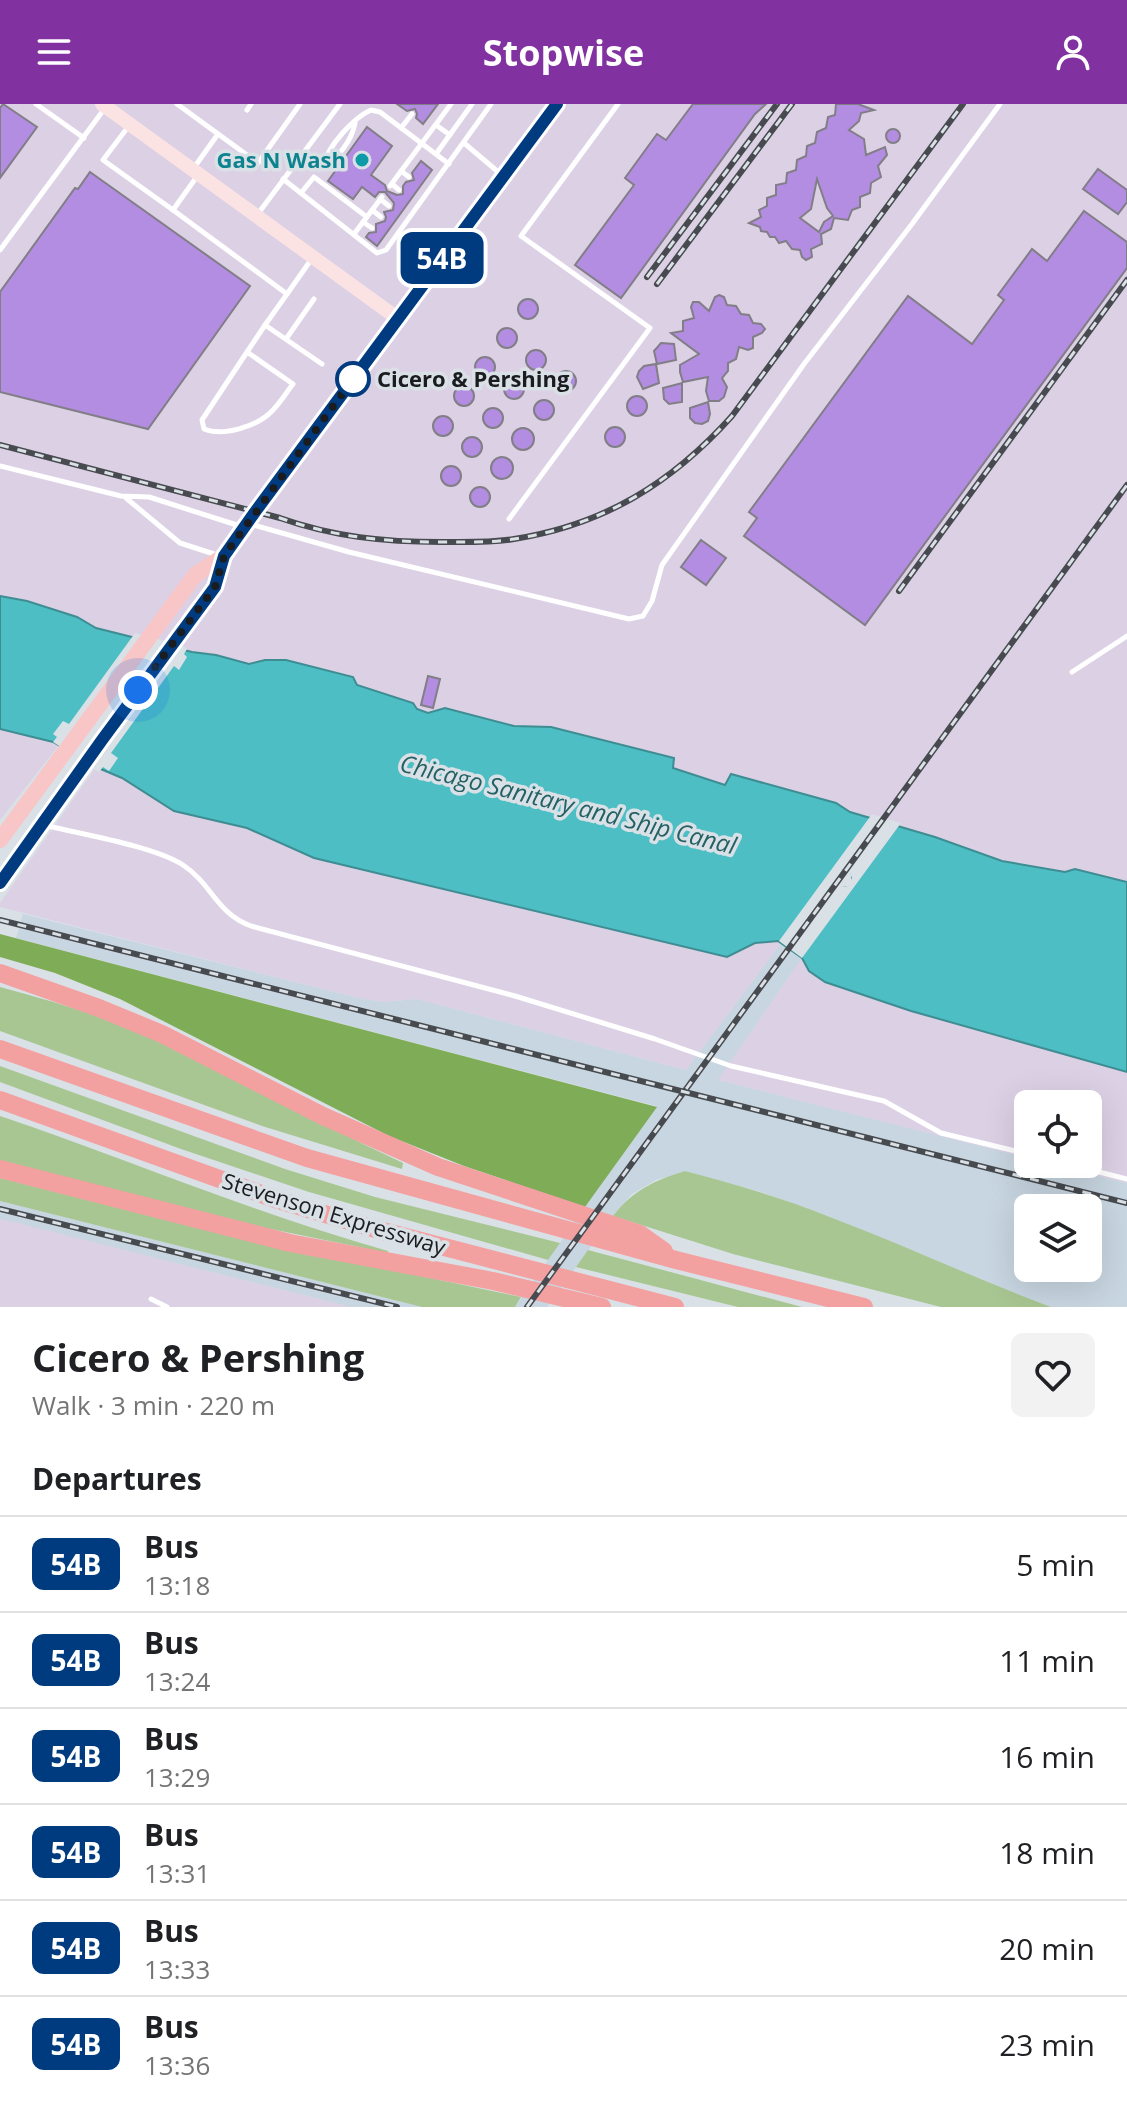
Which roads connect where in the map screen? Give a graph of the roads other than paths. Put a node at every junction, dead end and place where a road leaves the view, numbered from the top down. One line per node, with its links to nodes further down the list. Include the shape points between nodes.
1 (36, 104): 18 (lane)
2 (177, 104): 16 (lane)
3 (300, 104): 16 (lane, via 258,163)
4 (340, 104): 28 (lane)
5 (451, 104): 14 (lane)
6 (472, 104): 17 (lane)
7 (491, 104): 19 (lane)
8 (558, 104): 27 (main road)
9 (618, 104): 60 (lane, via 521,236 650,328)
10 (1000, 104): 61 (lane, via 804,364 662,565 643,616 629,619)
11 (105, 105): 13 (main road); 18 (lane)
12 (412, 114): 15 (lane)
13 (130, 124): 24 (main road); 36 (lane, via 103,160)
14 (436, 125): 17 (lane); 20 (lane)
15 (401, 128): 20 (lane); 25 (lane, via 380,112 363,114 326,155)
16 (218, 134): 24 (lane)
17 (450, 135): 21 (lane)
18 (84, 138): 49 (lane)
19 (464, 143): 22 (lane); 27 (lane)
20 (422, 144): 21 (lane); 23 (lane)
21 (436, 154): 22 (lane)
22 (449, 164): 31 (lane)
23 (401, 171): 26 (lane); 30 (lane, via 391,185)
24 (196, 172): 36 (lane); 39 (main road)
25 (314, 177): 32 (lane); 41 (lane)
26 (409, 177)
27 (503, 177): 53 (main road)
28 (283, 179): 32 (lane); 39 (lane)
29 (421, 186): 31 (lane)
30 (399, 190)
31 (429, 191): 34 (lane)
32 (301, 193): 46 (lane)
33 (412, 199): 34 (lane)
34 (419, 205): 42 (lane)
35 (389, 206): 37 (lane, via 381,198)
36 (173, 210): 51 (lane)
37 (372, 210): 40 (lane); 41 (lane)
38 (401, 215): 42 (lane)
39 (256, 216): 50 (main road)
40 (381, 217)
41 (365, 219): 44 (lane); 46 (lane)
42 (408, 220): 45 (lane)
43 (393, 226): 45 (lane)
44 (372, 228)
45 (400, 231): 48 (lane)
46 (354, 234): 48 (lane, via 377,253)
47 (384, 237): 48 (lane)
48 (391, 242)
49 (0, 250)
50 (313, 257): 51 (lane); 53 (main road)
51 (287, 294): 54 (lane)
52 (314, 299): 55 (lane)
53 (397, 318): 61 (main road)
54 (265, 325): 55 (lane); 56 (lane)
55 (286, 339): 57 (lane)
56 (247, 352): 56 (lane, via 293,384 270,413 241,428 215,434 204,429 202,420)
57 (322, 364)
58 (0, 466): 59 (lane)
59 (121, 496): 61 (lane, via 149,497); 62 (lane, via 180,543)
60 (509, 519)
61 (247, 525): 62 (main road)
62 (224, 556): 65 (main road, via 215,587); 66 (main road, via 195,575)
63 (1127, 636): 64 (lane)
64 (1072, 672)
65 (42, 824): 67 (main road); 71 (lane, via 173,859 199,878 229,916 251,926 515,996 731,1066 884,1101 941,1133)
66 (0, 840)
67 (0, 883)
68 (0, 973): 75 (highway, via 162,1034 403,1153)
69 (0, 1049): 75 (highway, Stevenson Expressway, via 307,1158 536,1222)
70 (0, 1100): 79 (highway, Stevenson Expressway, via 278,1200)
71 (1014, 1151)
72 (0, 1169): 77 (highway, via 290,1243)
73 (1102, 1173): 74 (lane)
74 (1127, 1179)
75 (635, 1240): 80 (highway, via 676,1260)
76 (151, 1299): 78 (lane)
77 (596, 1306)
78 (167, 1307)
79 (675, 1307)
80 (864, 1307)

